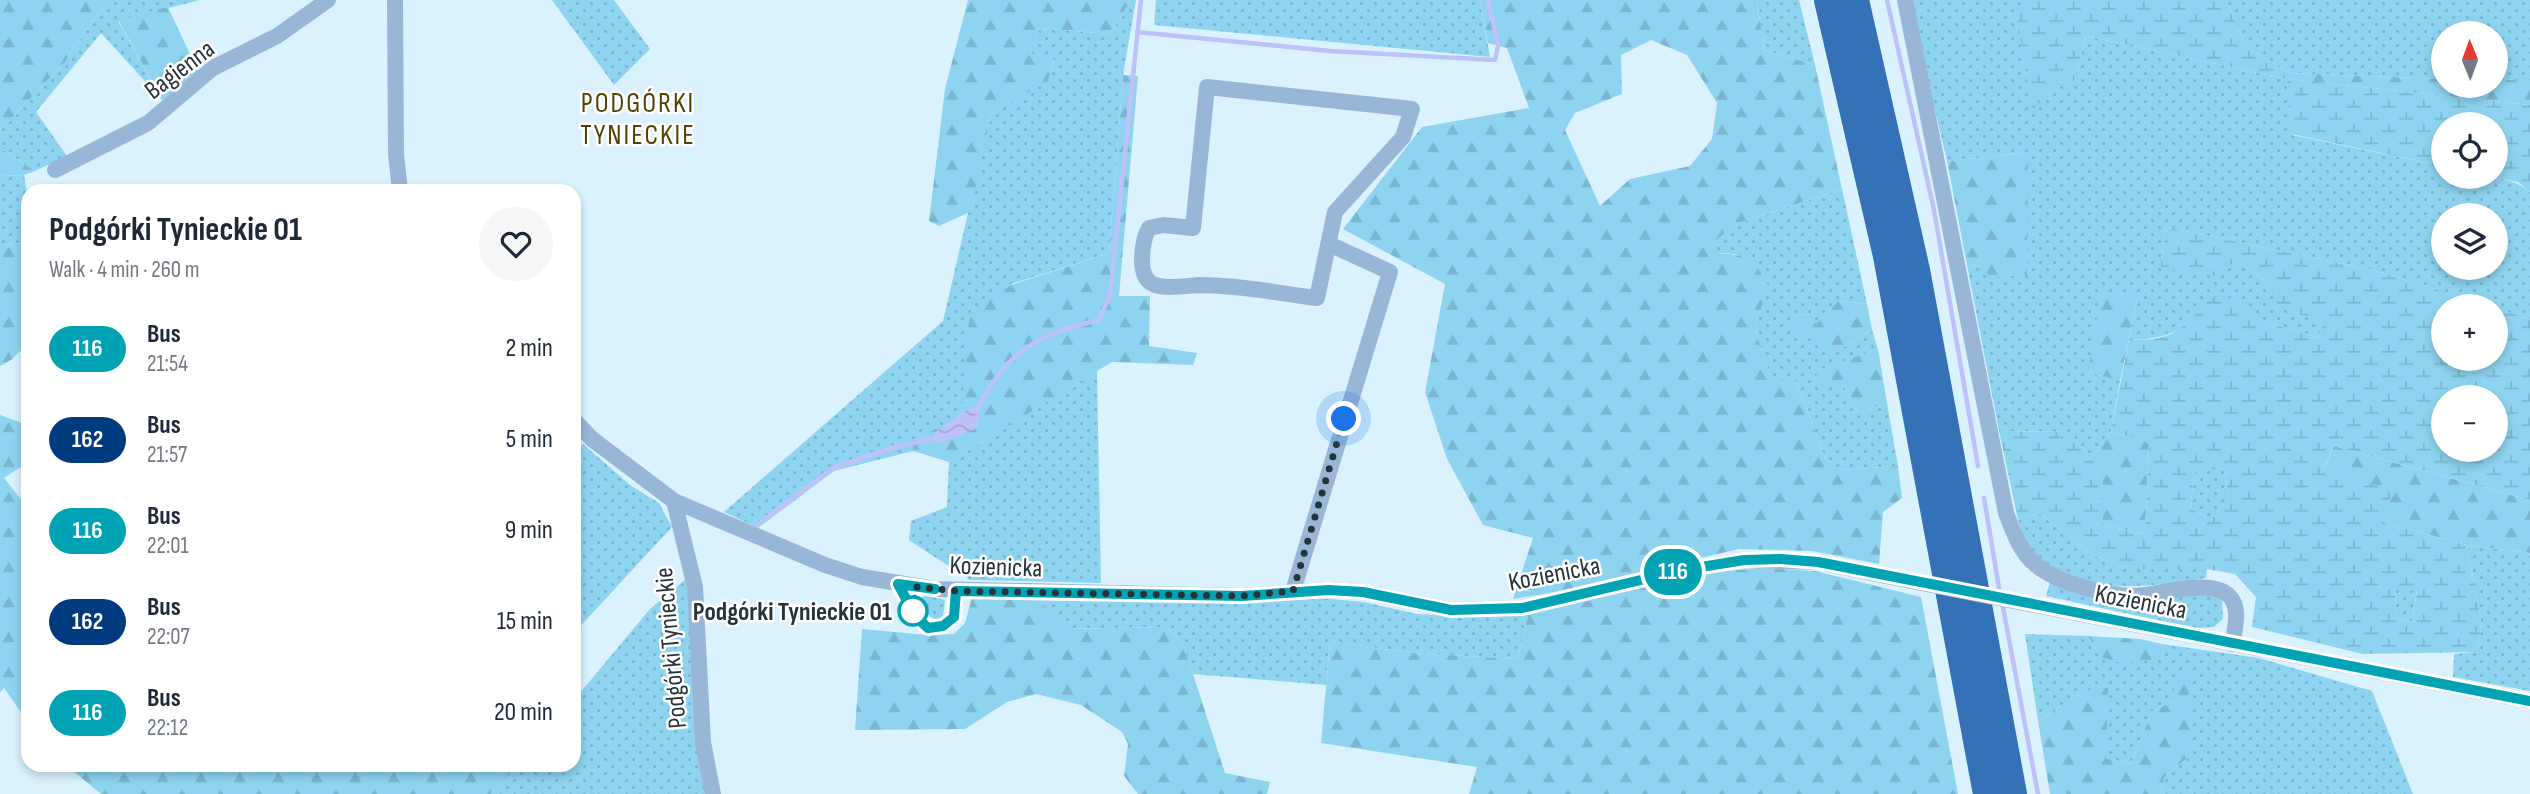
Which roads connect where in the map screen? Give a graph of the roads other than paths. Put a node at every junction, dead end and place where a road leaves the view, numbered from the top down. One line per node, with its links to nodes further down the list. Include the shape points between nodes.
1 (328, 0): 6 (street, Bagienna, via 277,36 213,68 148,123)
2 (395, 0): 7 (street)
3 (1828, 0): 15 (highway, via 1887,256)
4 (1855, 0): 16 (highway, via 1916,271)
5 (1905, 0): 12 (street, via 2006,513 2019,543 2045,572 2099,592 2136,596 2207,587 2224,592 2236,613)
6 (55, 170)
7 (399, 184)
8 (1329, 244): 8 (street, via 1335,212 1403,137 1412,109 1207,88 1193,228 1149,228 1142,268 1146,279 1156,286 1218,286 1317,298); 11 (street, via 1390,272)
9 (581, 427): 10 (street)
10 (674, 501): 11 (street, Kozienicka, via 825,565 898,584 956,591 1242,596); 14 (street, Podgórki Tynieckie, via 695,587 703,742)
11 (1293, 591): 12 (street, Kozienicka, bridge, via 1363,592 1451,610 1510,608 1683,570 1781,559 1818,562)
12 (2233, 644): 13 (street, Kozienicka)
13 (2530, 701)
14 (713, 794)
15 (1987, 794)
16 (2013, 794)

